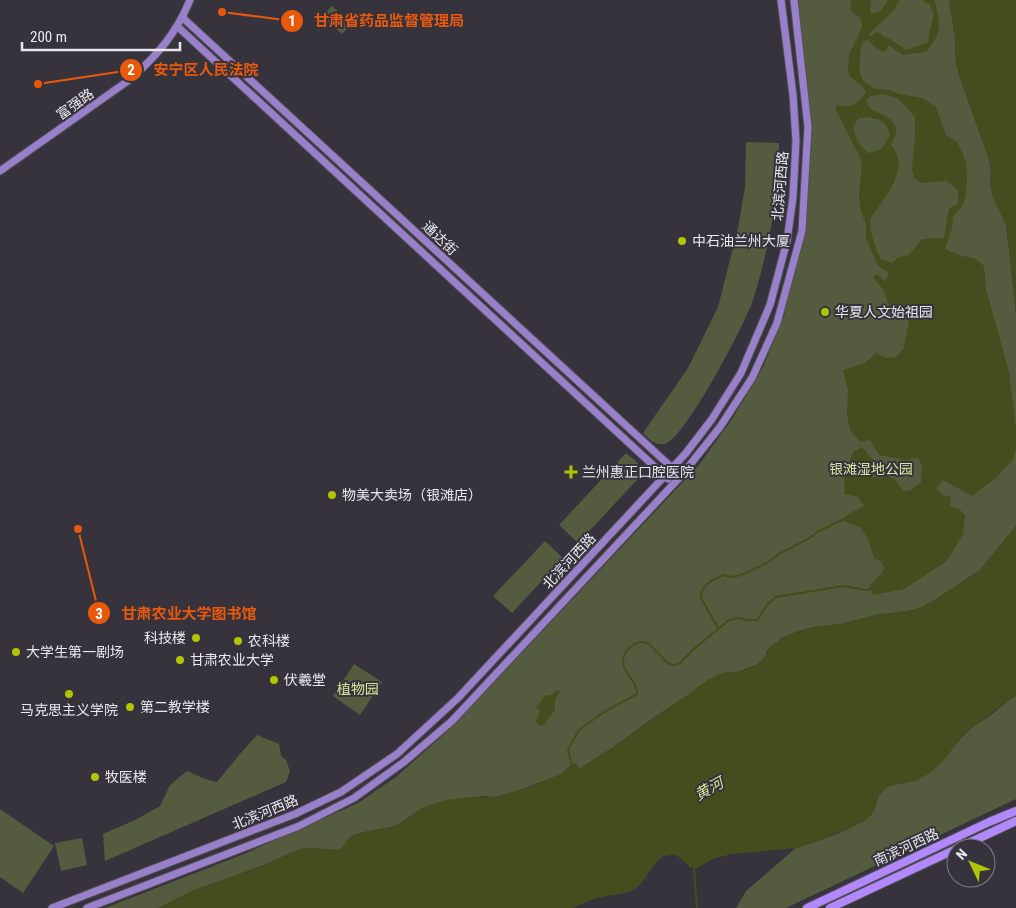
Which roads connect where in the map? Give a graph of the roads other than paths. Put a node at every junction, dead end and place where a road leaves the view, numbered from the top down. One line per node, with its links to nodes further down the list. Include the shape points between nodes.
1 (190, 0): 4 (main road, 富强路)
2 (781, 0): 7 (main road, 北滨河西路, via 796,141 787,241 770,305 741,372 712,419)
3 (794, 0): 9 (main road, 北滨河西路, via 808,127 802,231 777,323 752,378)
4 (182, 18): 5 (main road, 富强路); 7 (main road, 通达街)
5 (178, 27): 6 (main road, 富强路, via 132,78); 8 (main road, 通达街)
6 (0, 171)
7 (672, 468): 8 (main road, 北滨河西路); 9 (main road, 通达街)
8 (665, 476): 10 (main road, 通达街); 15 (main road, 北滨河西路, via 458,698 397,754 341,792 295,814)
9 (682, 476): 10 (main road, 北滨河西路)
10 (674, 484): 16 (main road, 北滨河西路, via 452,721 404,762 354,798 299,826)
11 (1016, 811): 17 (highway, 南滨河西路)
12 (1016, 821): 13 (highway, 南滨河西路)
13 (979, 838)
14 (946, 853): 18 (highway, 南滨河西路)
15 (52, 908)
16 (87, 908)
17 (807, 908)
18 (830, 908)

